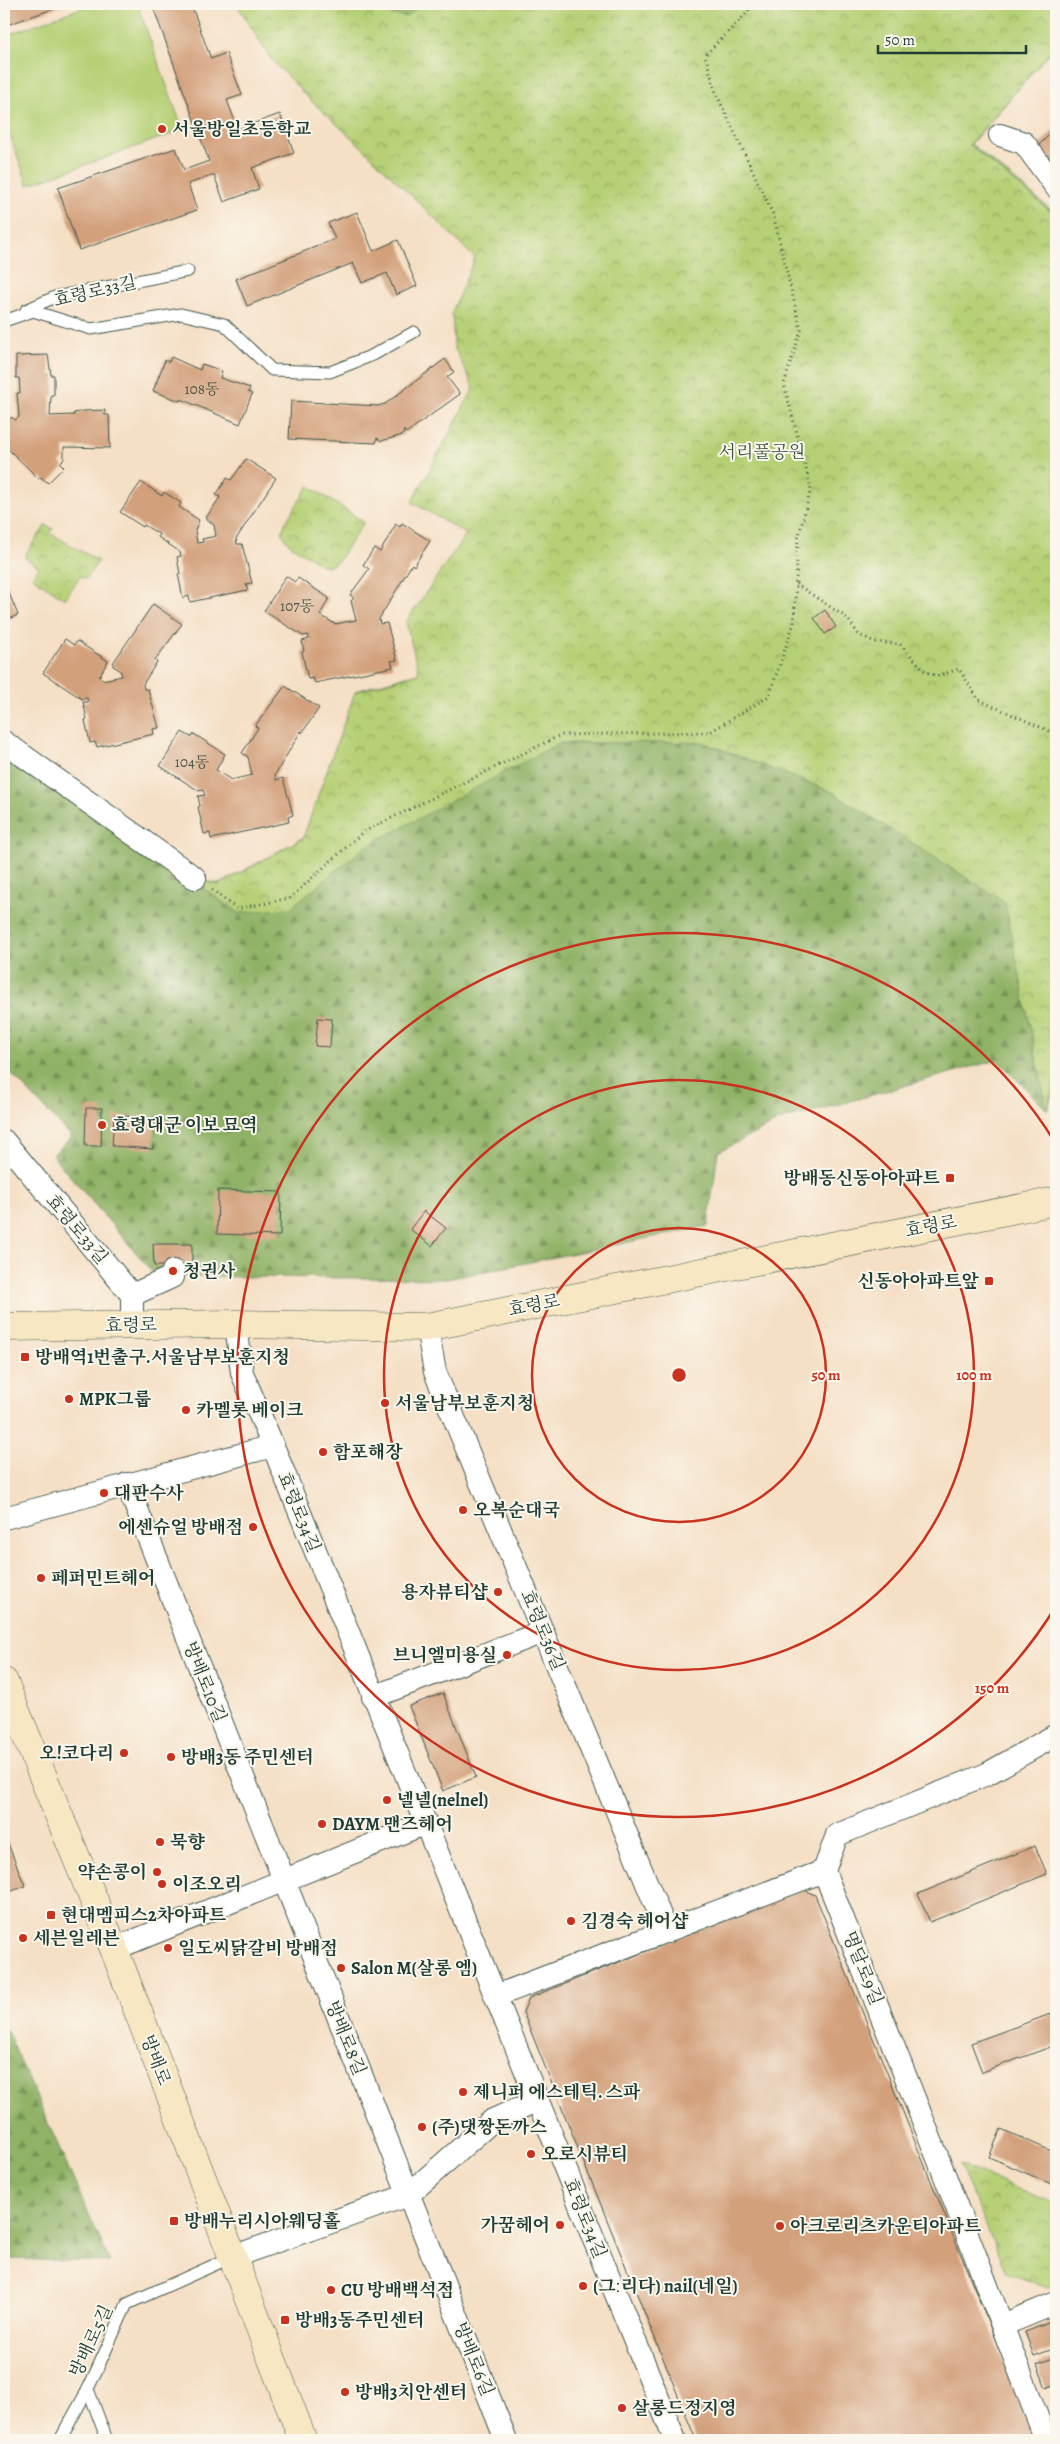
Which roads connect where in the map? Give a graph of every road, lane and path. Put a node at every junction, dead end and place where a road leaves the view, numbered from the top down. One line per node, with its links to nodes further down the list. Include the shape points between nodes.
1 (752, 4): 7 (path, via 705,55 716,93 773,214 801,330 784,384 811,488 798,538)
2 (1000, 135): 3 (street, via 1024,142)
3 (1056, 187)
4 (188, 271): 5 (lane, 효령로33길, via 55,298)
5 (4, 320): 6 (lane, via 33,311 91,330 181,314 224,324 272,370 330,372)
6 (414, 332)
7 (796, 584): 8 (path, via 846,618 859,635 876,642 900,644 926,672 937,676 958,669 978,700); 10 (path, via 794,623 769,696 710,732 561,735 362,832 290,898 237,909)
8 (1056, 734)
9 (4, 742): 10 (street)
10 (195, 878)
11 (4, 1141): 14 (street, 효령로33길)
12 (1056, 1201): 17 (main road, 효령로)
13 (173, 1271): 14 (street, via 172,1277)
14 (132, 1294): 16 (street)
15 (236, 1324): 16 (main road, 효령로); 17 (main road, 효령로); 19 (street, 효령로34길, via 242,1373)
16 (132, 1325): 18 (main road, 효령로)
17 (427, 1326): 22 (street, 효령로36길, via 435,1372)
18 (4, 1327)
19 (273, 1446): 20 (street); 24 (street, 효령로34길)
20 (127, 1484): 21 (street); 28 (street, 방배로10길)
21 (4, 1518)
22 (543, 1632): 24 (street); 29 (street, 효령로36길)
23 (4, 1682): 30 (main road, 방배로)
24 (373, 1696): 26 (street, 효령로34길)
25 (1056, 1735): 27 (street, via 987,1774 837,1835)
26 (426, 1823): 28 (street); 31 (street, 효령로34길)
27 (824, 1871): 29 (street); 36 (street, 명달로9길)
28 (284, 1880): 30 (street); 33 (street, 방배로8길)
29 (667, 1932): 31 (street)
30 (114, 1949): 34 (main road, 방배로)
31 (496, 1996): 32 (street, 효령로34길)
32 (538, 2100): 33 (street, via 493,2120); 42 (street, 효령로34길)
33 (408, 2195): 34 (street); 41 (street, 방배로6길)
34 (232, 2257): 37 (lane, 방배로5길, via 127,2304); 40 (main road, 방배로)
35 (1056, 2303): 36 (street)
36 (1003, 2325): 43 (street, 명달로9길)
37 (88, 2389): 38 (lane, 방배로5길); 39 (lane)
38 (60, 2440)
39 (107, 2440)
40 (303, 2440)
41 (506, 2440)
42 (675, 2440)
43 (1046, 2440)

